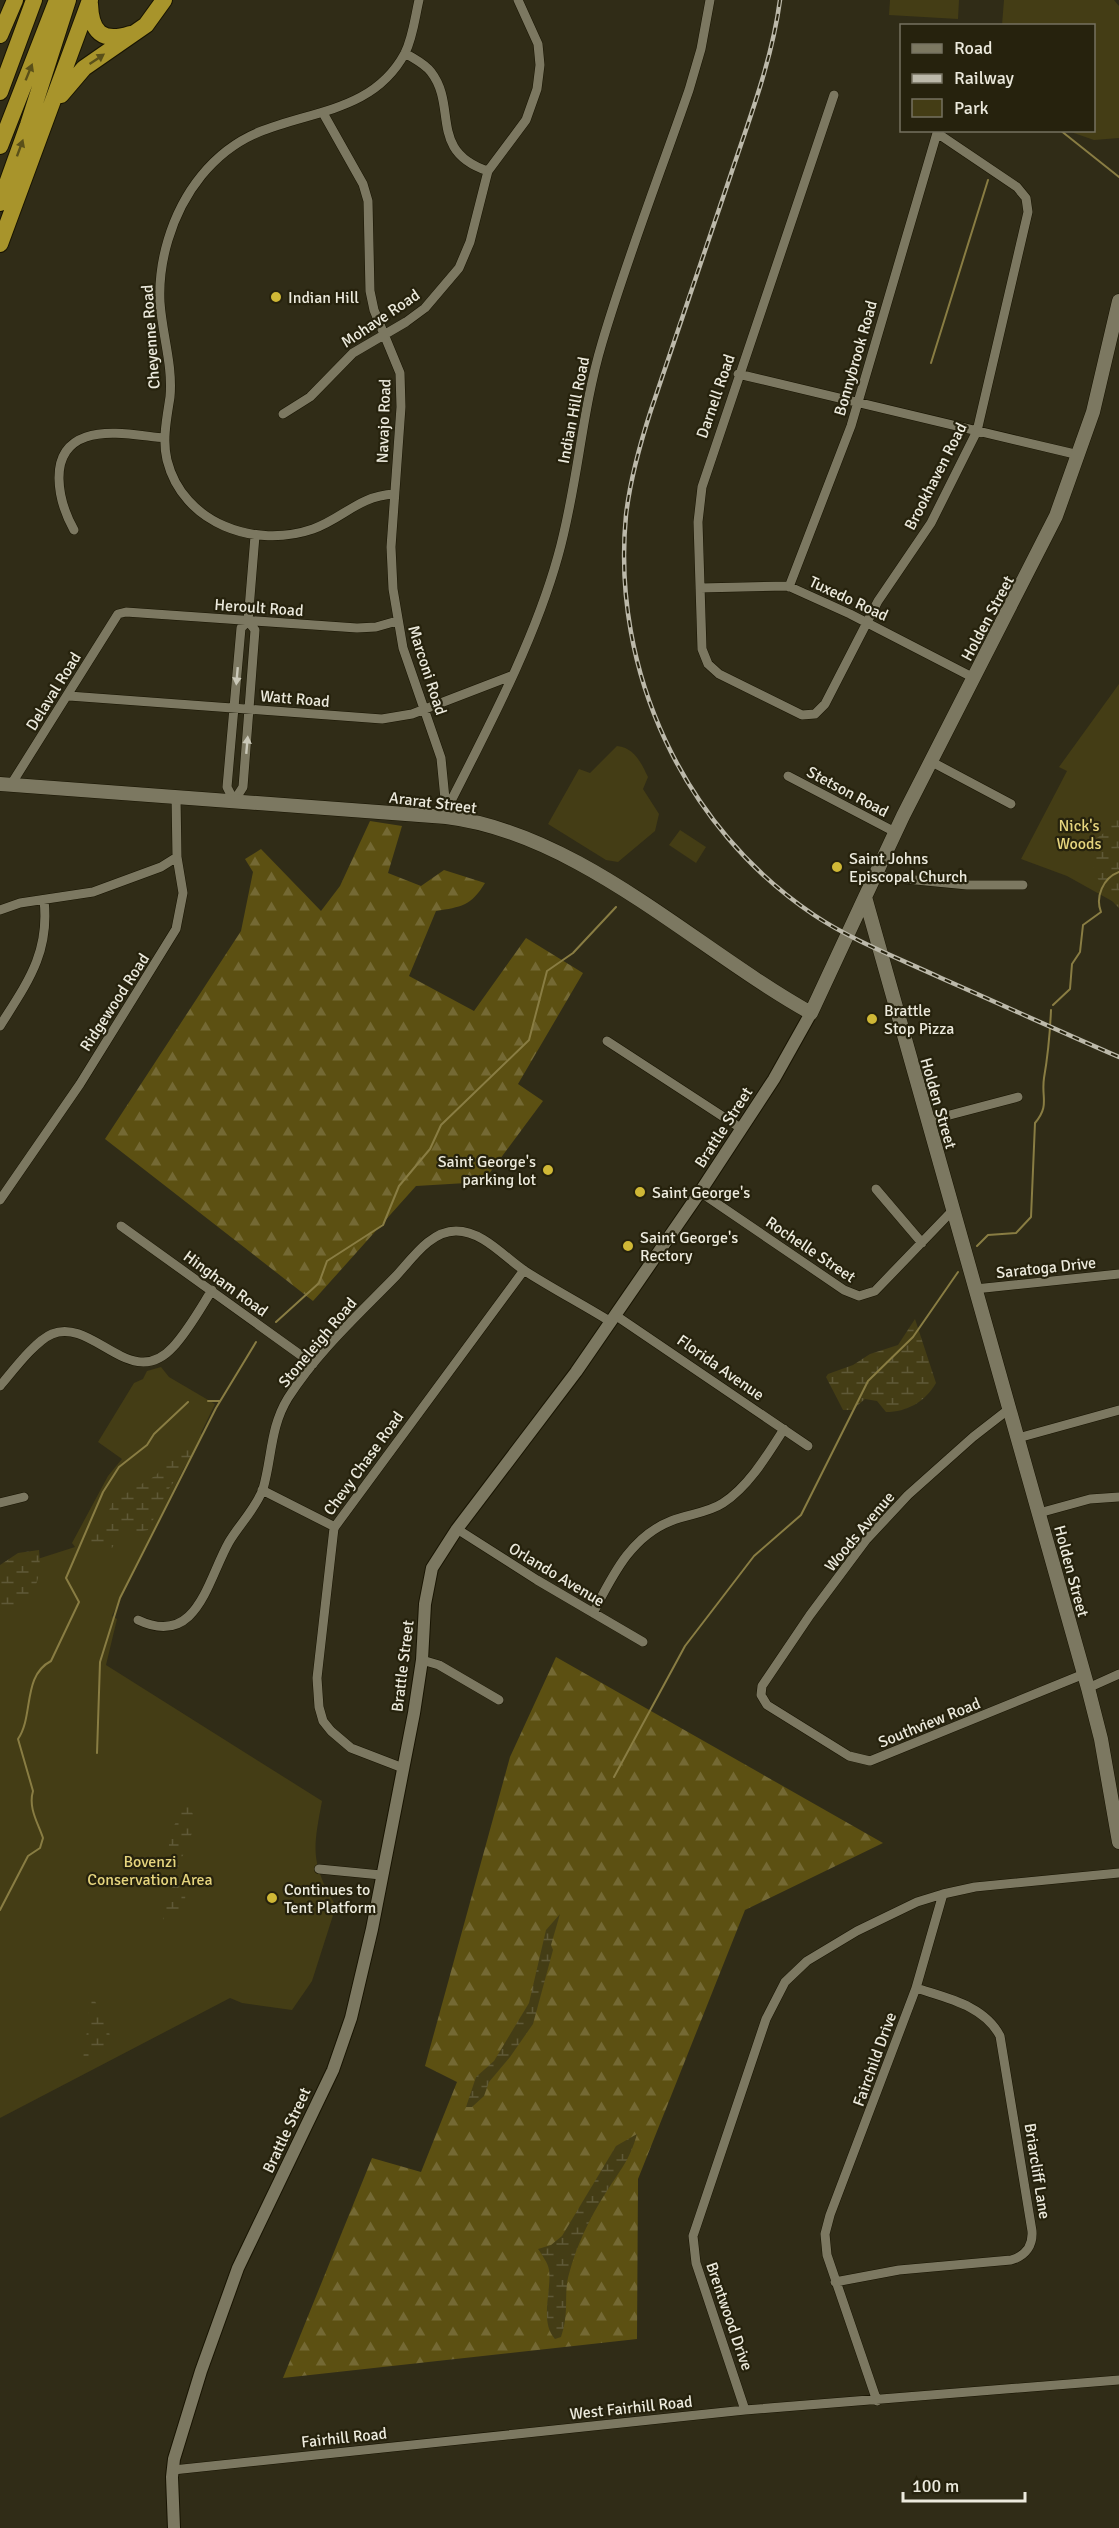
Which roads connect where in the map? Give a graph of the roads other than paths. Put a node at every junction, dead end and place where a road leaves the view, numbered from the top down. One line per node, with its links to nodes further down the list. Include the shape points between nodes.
1 (15, 0): 11 (highway)
2 (34, 0): 13 (highway)
3 (57, 0): 18 (highway, one-way to 3)
4 (68, 0): 20 (highway, one-way to 4)
5 (90, 0): 10 (highway, via 91,21 102,34 118,37); 16 (highway)
6 (164, 0): 10 (highway)
7 (419, 0): 12 (street, Cheyenne Road)
8 (518, 0): 19 (street, Mohave Road, via 538,44 539,82 526,120)
9 (710, 0): 39 (street, Indian Hill Road, via 689,90 602,343 558,556)
10 (142, 28): 16 (highway, one-way to 10, via 78,73)
11 (0, 35)
12 (405, 53): 15 (street, Cheyenne Road, via 373,91); 19 (street, via 435,78 449,135 459,153 475,167)
13 (0, 92)
14 (834, 95): 24 (street, Darnell Road)
15 (323, 113): 23 (street, Navajo Road, via 354,167 368,201 370,291); 28 (street, Cheyenne Road, via 260,132 234,145 201,174 179,213 167,244 160,285 171,383)
16 (46, 119): 21 (highway)
17 (937, 134): 25 (street, Bonnybrook Road); 27 (street, Brookhaven Road, via 1017,187 1028,207)
18 (0, 146)
19 (488, 171): 23 (street, Mohave Road, via 470,242 459,268 432,302)
20 (0, 203)
21 (0, 244)
22 (1119, 301): 29 (main road, Holden Street)
23 (386, 335): 26 (street, Mohave Road, via 353,352 310,397); 30 (street, Navajo Road, via 400,373 401,390)
24 (738, 374): 25 (street); 34 (street, Darnell Road, via 701,492)
25 (858, 403): 27 (street); 33 (street, Bonnybrook Road)
26 (283, 414)
27 (977, 430): 29 (street); 38 (street, Brookhaven Road, via 931,523)
28 (165, 438): 31 (street, via 97,435 77,441 69,449 58,479); 32 (street, Cheyenne Road, via 171,472 191,503 220,525)
29 (1079, 455): 40 (main road, Holden Street, via 1041,549)
30 (394, 494): 32 (street, Cheyenne Road, via 367,498 324,525 303,532); 37 (street, Marconi Road, via 391,560)
31 (74, 530)
32 (255, 536): 36 (street)
33 (789, 587): 34 (street, Tuxedo Road); 38 (street, Tuxedo Road)
34 (700, 588): 41 (street, Darnell Road, via 701,638 706,660 718,674)
35 (118, 614): 36 (street, Heroult Road); 42 (street, Delaval Road)
36 (248, 621): 37 (street, Heroult Road, via 357,628); 43 (street, one-way to 43, via 241,628); 45 (street, via 255,630)
37 (397, 621): 44 (street, Marconi Road)
38 (867, 622): 40 (street, Tuxedo Road); 41 (street, Brookhaven Road, via 817,713 802,715)
39 (511, 676): 44 (street, Watt Road); 52 (street, Indian Hill Road)
40 (974, 678): 46 (main road, Holden Street)
41 (753, 691)
42 (69, 696): 43 (street, Watt Road); 48 (street, Delaval Road)
43 (234, 708): 45 (street, Watt Road); 50 (street, via 227,787)
44 (424, 708): 45 (street, Watt Road, via 382,719); 52 (street, Marconi Road, via 443,768)
45 (250, 710): 50 (street, one-way to 45, via 243,787)
46 (932, 762): 51 (street); 53 (main road, Holden Street)
47 (788, 776): 53 (street, Stetson Road)
48 (6, 783): 49 (main road, Ararat Street)
49 (176, 796): 50 (main road, Ararat Street); 54 (street, Ridgewood Road)
50 (234, 801): 52 (main road, Ararat Street)
51 (1011, 804)
52 (446, 817): 62 (main road, Ararat Street, via 506,830 571,859)
53 (895, 832): 55 (main road, Holden Street)
54 (177, 856): 58 (street, via 161,867 110,886); 70 (street, Ridgewood Road, via 183,893 176,929 168,945)
55 (875, 873): 56 (street, via 955,885); 57 (main road, Holden Street)
56 (1023, 885)
57 (865, 897): 60 (main road, Brattle Street); 61 (main road, Holden Street)
58 (44, 900): 59 (street); 63 (street, via 46,930 42,948 28,982)
59 (0, 910)
60 (849, 929): 61 (main road, via 865,928); 62 (main road, Brattle Street)
61 (878, 941): 66 (main road, Holden Street)
62 (811, 1013): 67 (street, Brattle Street)
63 (0, 1026)
64 (607, 1041): 67 (street)
65 (1018, 1097): 66 (street)
66 (927, 1121): 71 (main road, Holden Street)
67 (742, 1129): 69 (street, Brattle Street)
68 (876, 1189): 73 (street)
69 (700, 1192): 73 (street, Rochelle Street, via 854,1295 865,1296 875,1291); 78 (street, Brattle Street)
70 (0, 1200)
71 (953, 1210): 73 (street, Rochelle Street); 76 (main road, Holden Street)
72 (121, 1226): 77 (street, Hingham Road)
73 (922, 1243)
74 (524, 1270): 78 (street, Stoneleigh Road); 79 (street, Stoneleigh Road, via 472,1234 440,1234 420,1250); 91 (street, Chevy Chase Road)
75 (1119, 1274): 76 (street, Saratoga Drive)
76 (975, 1289): 81 (main road, Holden Street)
77 (212, 1290): 79 (street, Hingham Road); 80 (street, via 172,1348 156,1359 126,1359 80,1333 64,1331 50,1334)
78 (613, 1318): 83 (street, Florida Avenue); 92 (street, Brattle Street)
79 (314, 1364): 86 (street, Stoneleigh Road, via 279,1416)
80 (0, 1386)
81 (1009, 1409): 84 (main road, Holden Street); 100 (street, Woods Avenue, via 887,1516 787,1647 762,1686)
82 (1119, 1410): 84 (street)
83 (784, 1429): 85 (street, Florida Avenue); 93 (street, via 761,1463 723,1503 664,1524 637,1542)
84 (1018, 1438): 90 (main road, Holden Street)
85 (808, 1446)
86 (262, 1490): 91 (street); 94 (street, Stoneleigh Road, via 190,1616 167,1628 152,1627)
87 (24, 1497): 89 (street)
88 (1119, 1497): 90 (street, via 1090,1499)
89 (0, 1503)
90 (1039, 1513): 97 (main road, Holden Street)
91 (335, 1527): 102 (street, Chevy Chase Road, via 317,1678 319,1707 323,1721 351,1748)
92 (457, 1529): 93 (street, Orlando Avenue); 96 (street, Brattle Street, via 432,1568 425,1604)
93 (593, 1613): 95 (street, Orlando Avenue)
94 (138, 1620)
95 (643, 1642)
96 (422, 1660): 101 (street, via 439,1665); 102 (street, Brattle Street)
97 (1084, 1674): 99 (main road, Holden Street); 100 (street, Southview Road, via 870,1761 849,1756 767,1705)
98 (1119, 1674): 99 (street)
99 (1088, 1688): 103 (main road, Holden Street)
100 (762, 1696)
101 (499, 1700)
102 (403, 1768): 106 (street, Brattle Street)
103 (1119, 1842)
104 (319, 1869): 106 (street)
105 (1119, 1873): 107 (street, via 975,1887)
106 (381, 1875): 114 (street, Brattle Street, via 372,1929 345,2036 238,2268 195,2389)
107 (943, 1894): 108 (street, Fairchild Drive); 112 (street, Brentwood Drive, via 898,1910 807,1961 785,1982 766,2019 693,2236 696,2263)
108 (916, 1988): 109 (street, Fairchild Drive, via 830,2215 825,2244); 109 (street, Briarcliff Lane, via 977,2011 1000,2036 1031,2243 1025,2253 1011,2260 899,2270)
109 (835, 2282): 111 (street, Fairchild Drive)
110 (1119, 2380): 111 (street)
111 (877, 2401): 112 (street)
112 (745, 2410): 113 (street, West Fairhill Road)
113 (519, 2434): 114 (street, Fairhill Road)
114 (173, 2469): 115 (street, Brattle Street)
115 (174, 2528)

